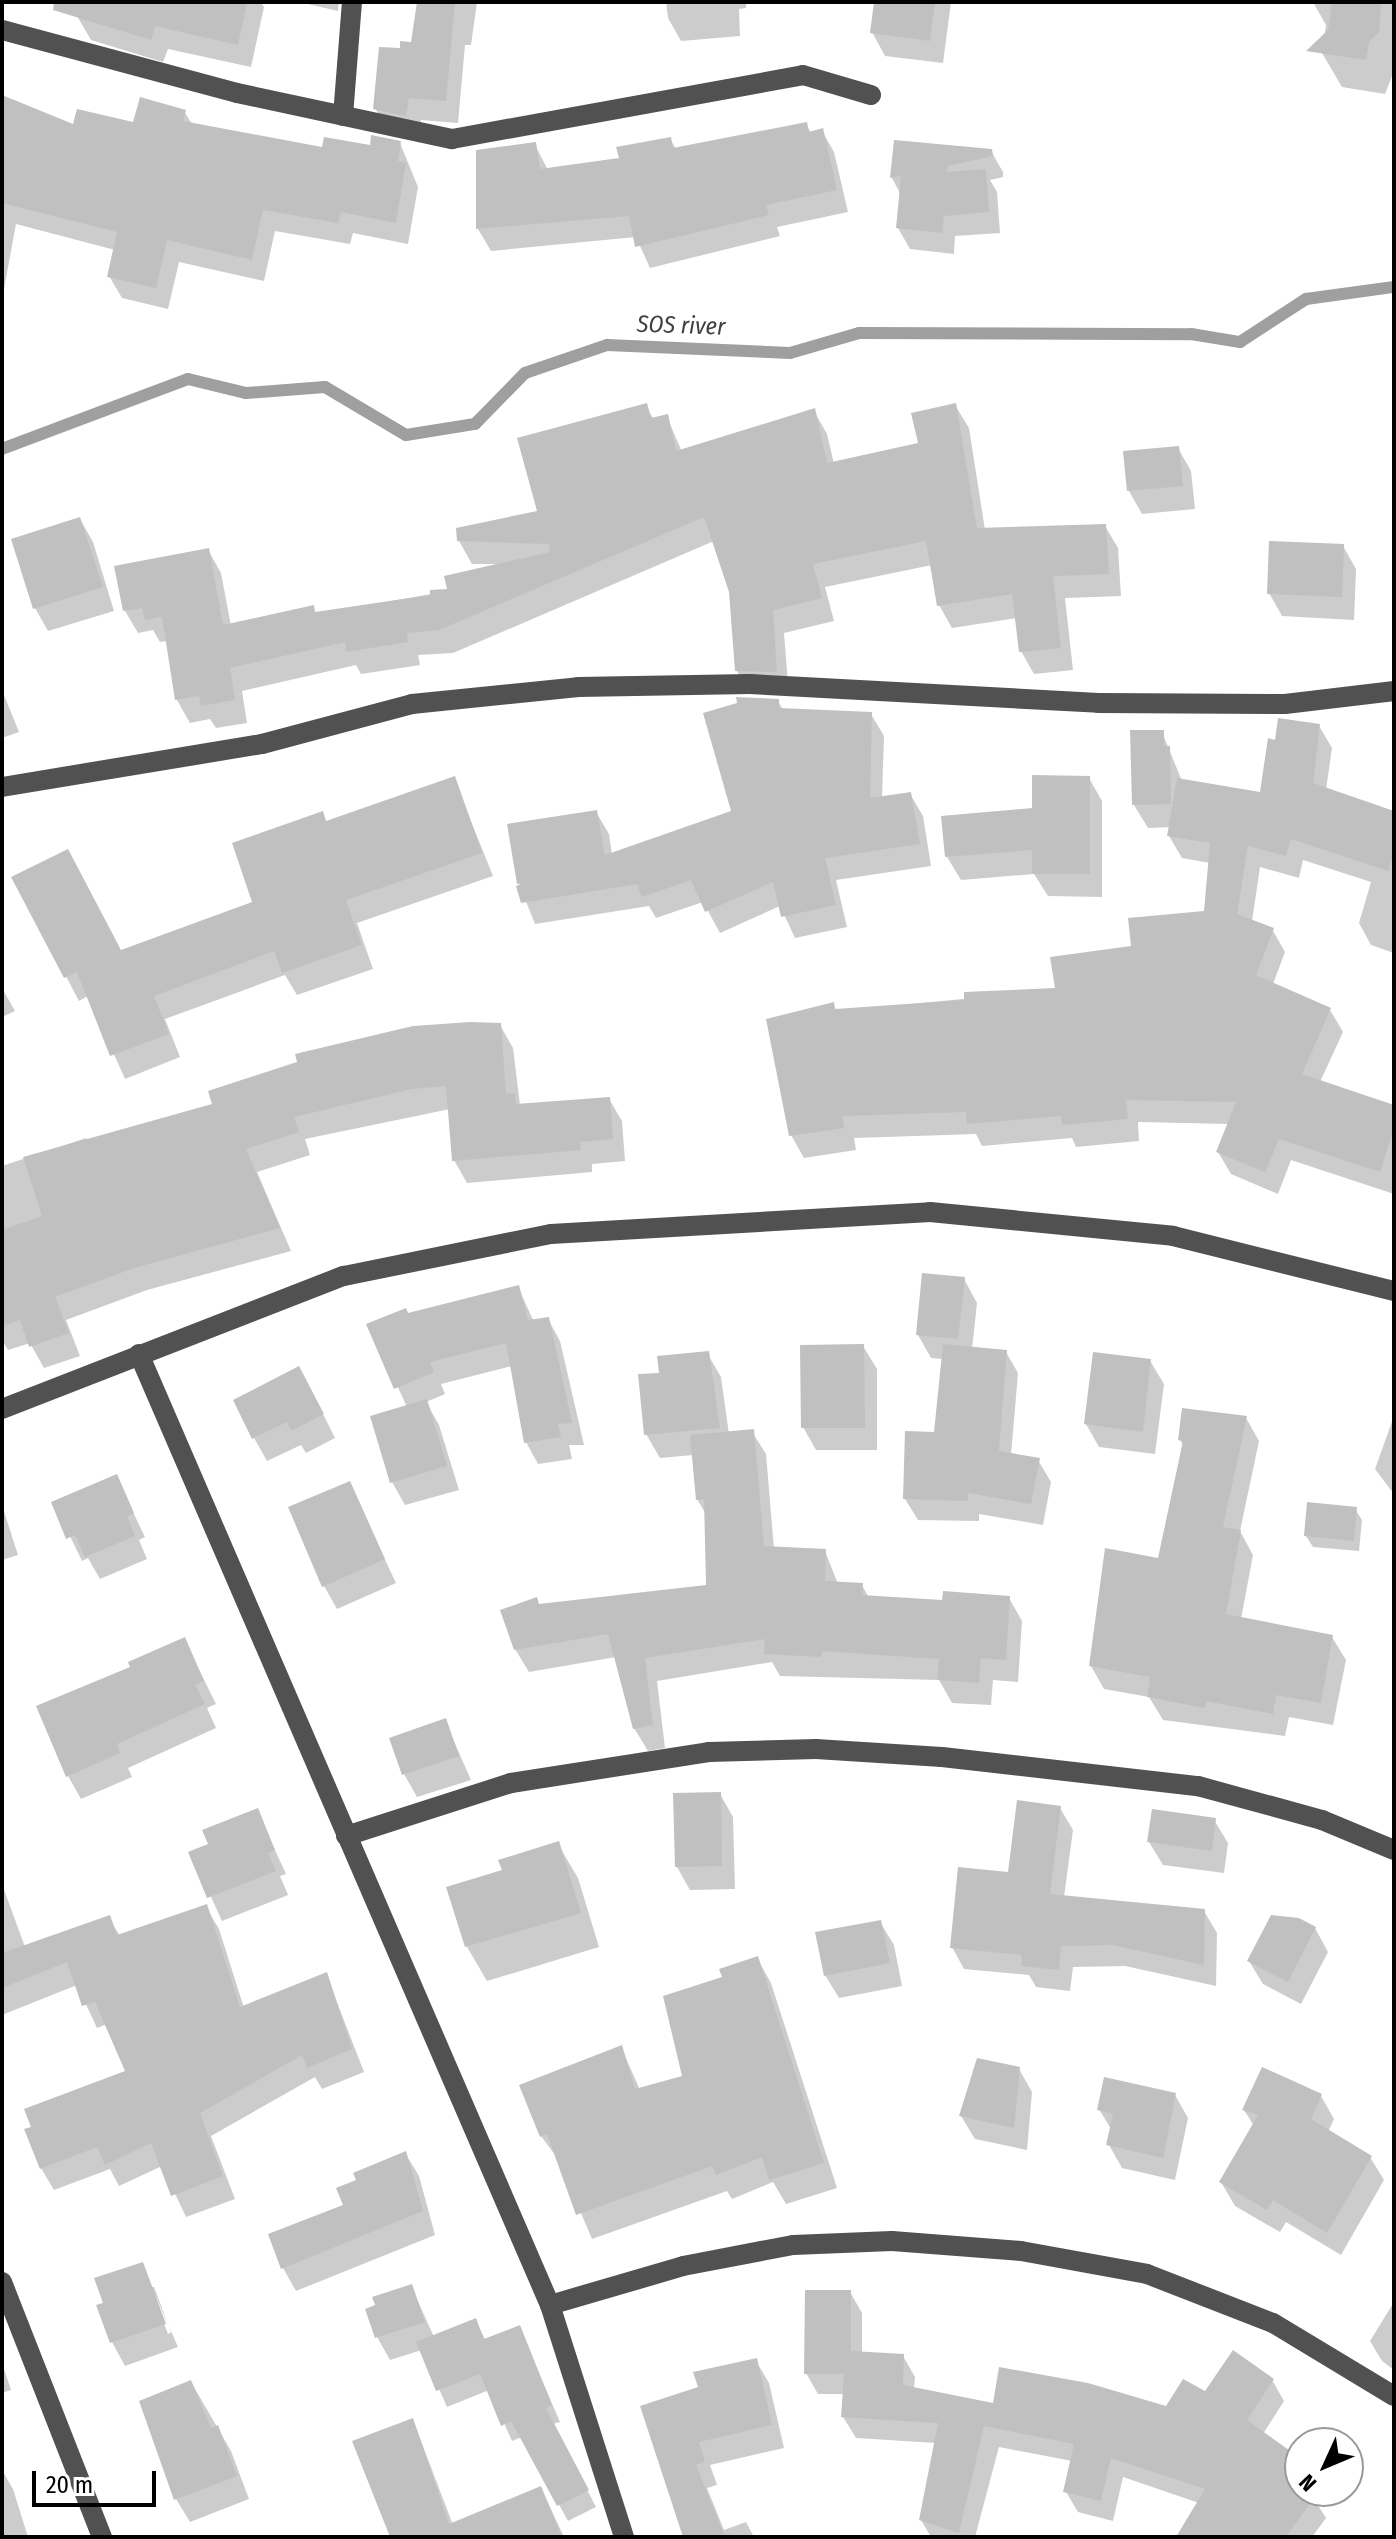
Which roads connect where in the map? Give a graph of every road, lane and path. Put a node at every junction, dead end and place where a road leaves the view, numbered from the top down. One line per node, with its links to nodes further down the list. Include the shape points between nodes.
1 (352, 2): 4 (street)
2 (2, 30): 4 (street)
3 (871, 95): 4 (street, via 803,75 685,92 452,139)
4 (343, 116)
5 (1394, 691): 6 (street, via 1285,704 1098,703 750,684 578,687 412,704 262,744)
6 (2, 787)
7 (1394, 1291): 8 (street, via 1173,1236 930,1212 551,1234 344,1276)
8 (139, 1354): 9 (street); 10 (street)
9 (2, 1409)
10 (346, 1836): 11 (street, via 511,1783 709,1752 816,1749 942,1757 1198,1786 1322,1820); 13 (street)
11 (1394, 1850)
12 (2, 2282): 15 (street)
13 (550, 2305): 14 (street, via 683,2266 793,2245 892,2241 1021,2251 1147,2274 1273,2323); 16 (street)
14 (1394, 2396)
15 (102, 2537)
16 (624, 2537)

